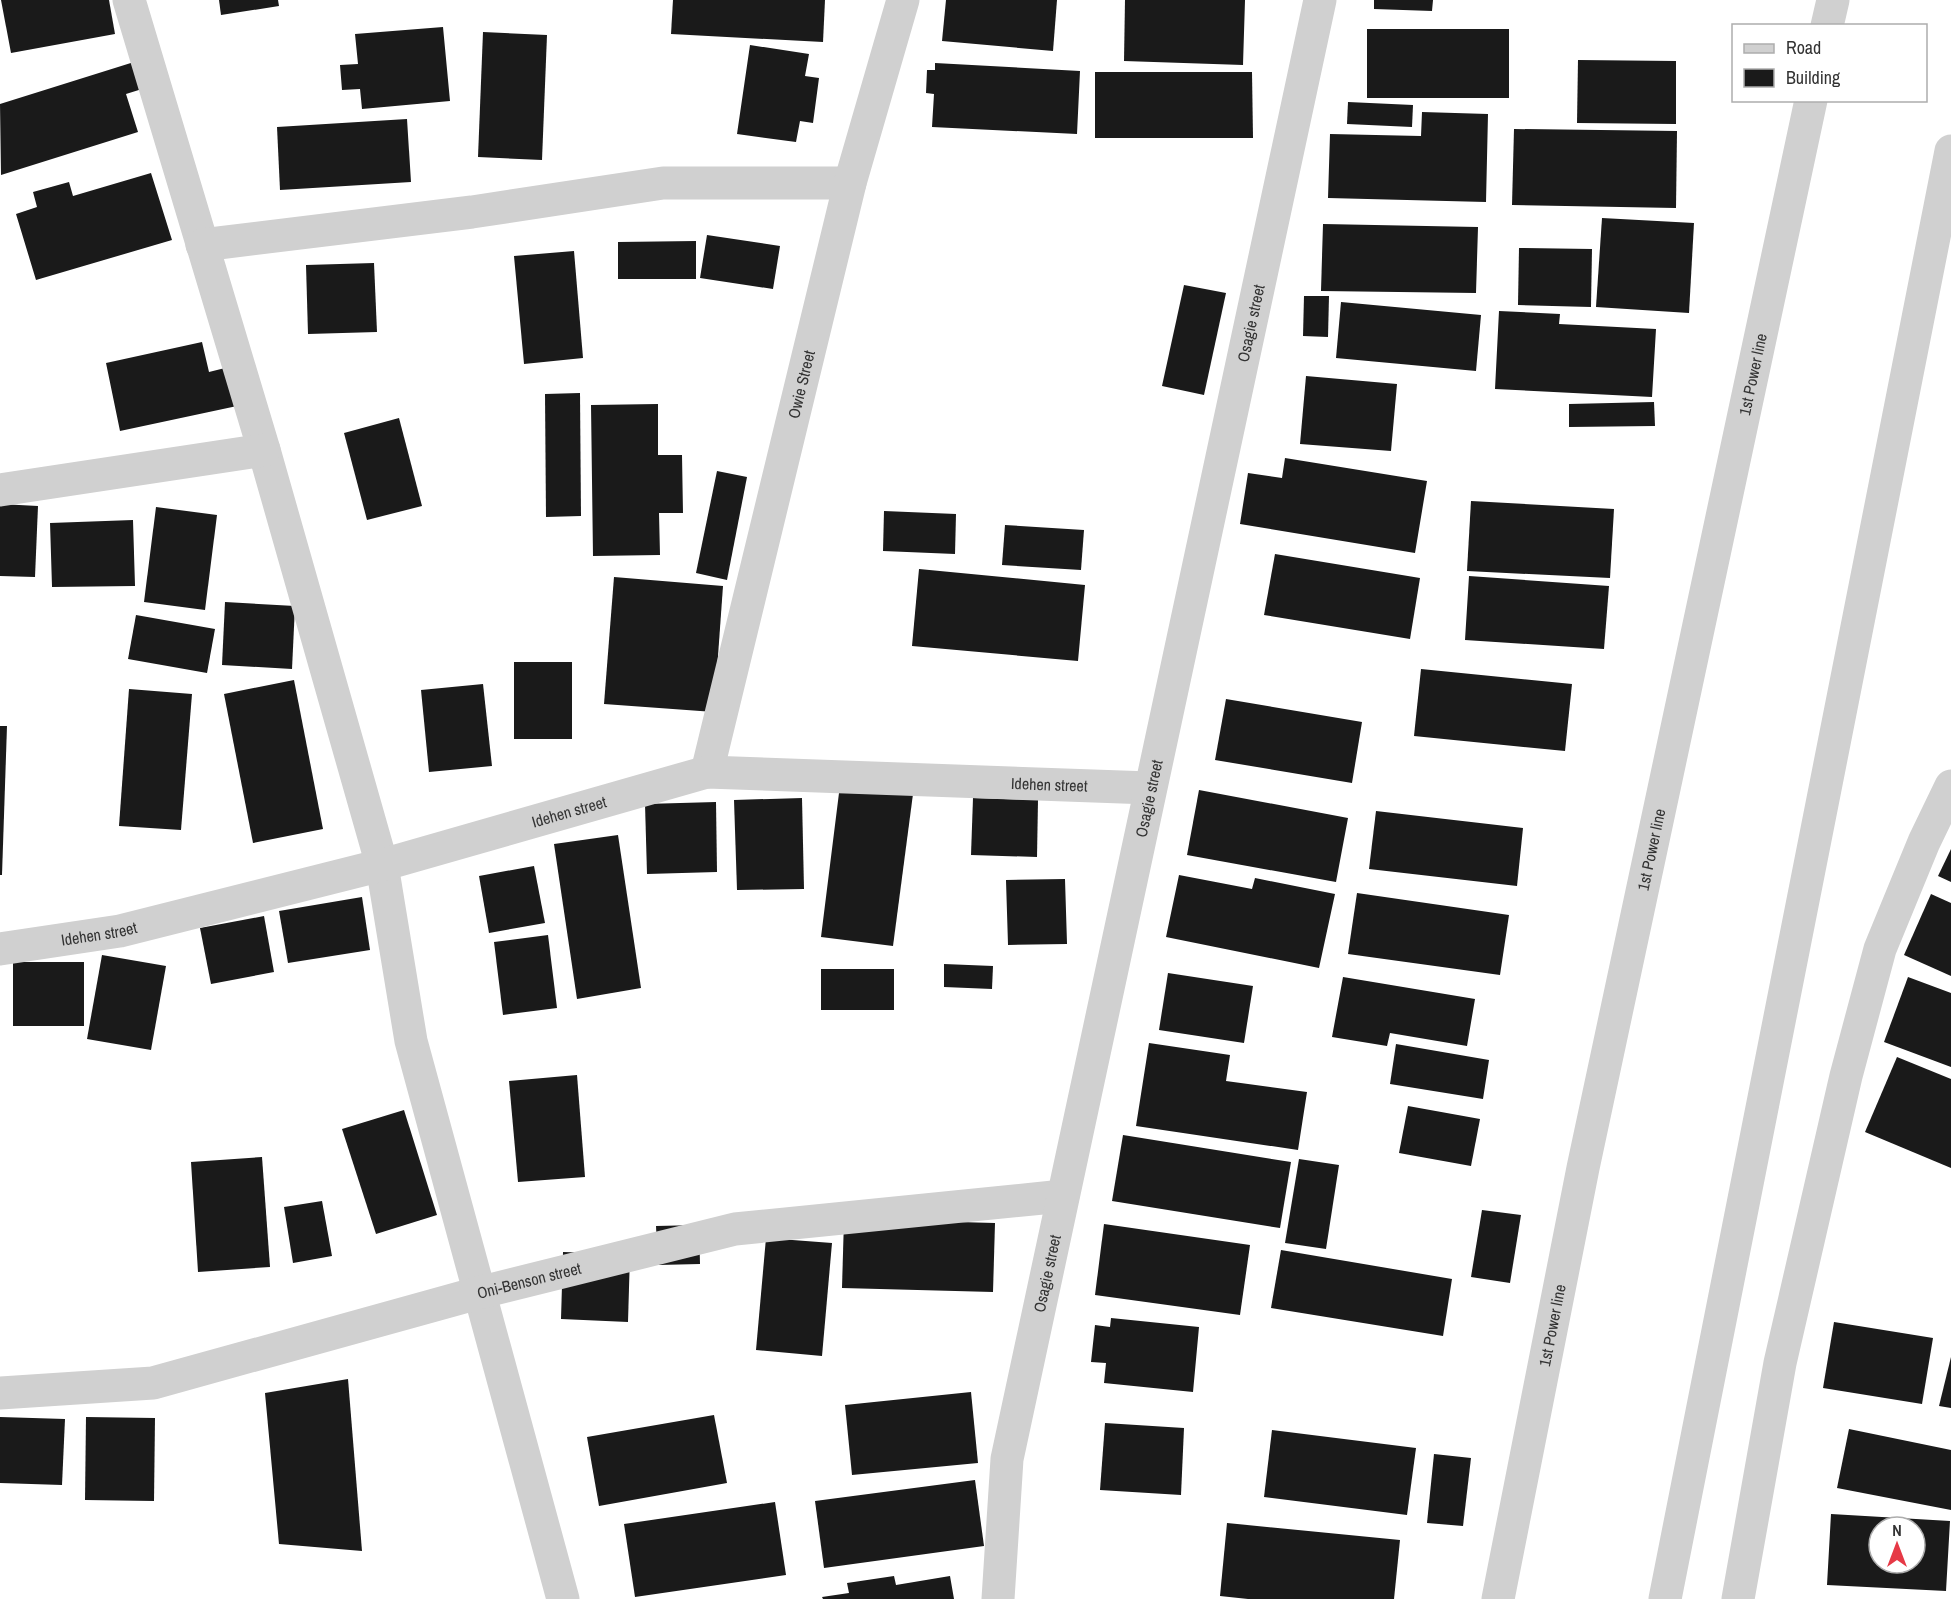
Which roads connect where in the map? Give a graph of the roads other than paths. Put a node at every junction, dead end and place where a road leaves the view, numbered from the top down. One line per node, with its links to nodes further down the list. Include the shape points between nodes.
1 (129, 0): 9 (street)
2 (903, 0): 8 (street, Owie Street)
3 (1320, 0): 14 (street, Osagie street)
4 (1833, 0): 5 (street)
5 (1827, 24)
6 (1811, 102): 22 (street, 1st Power line, via 1583,1168)
7 (1951, 151): 23 (street)
8 (850, 183): 9 (street, via 663,183 472,212); 12 (street, Owie Street)
9 (202, 245): 10 (street)
10 (264, 450): 11 (street); 15 (street)
11 (0, 490)
12 (707, 772): 14 (street, Idehen street); 15 (street, Idehen street)
13 (1951, 786): 24 (street, via 1880,949 1846,1076 1780,1363)
14 (1150, 788): 17 (street, Osagie street)
15 (382, 865): 16 (street, Idehen street, via 120,931); 18 (street, via 411,1041)
16 (0, 949)
17 (1063, 1196): 18 (street, Oni-Benson street, via 735,1229); 21 (street, Osagie street, via 1007,1459)
18 (478, 1293): 19 (street, Oni-Benson street, via 153,1383); 20 (street)
19 (0, 1393)
20 (563, 1599)
21 (998, 1599)
22 (1498, 1599)
23 (1665, 1599)
24 (1738, 1599)

